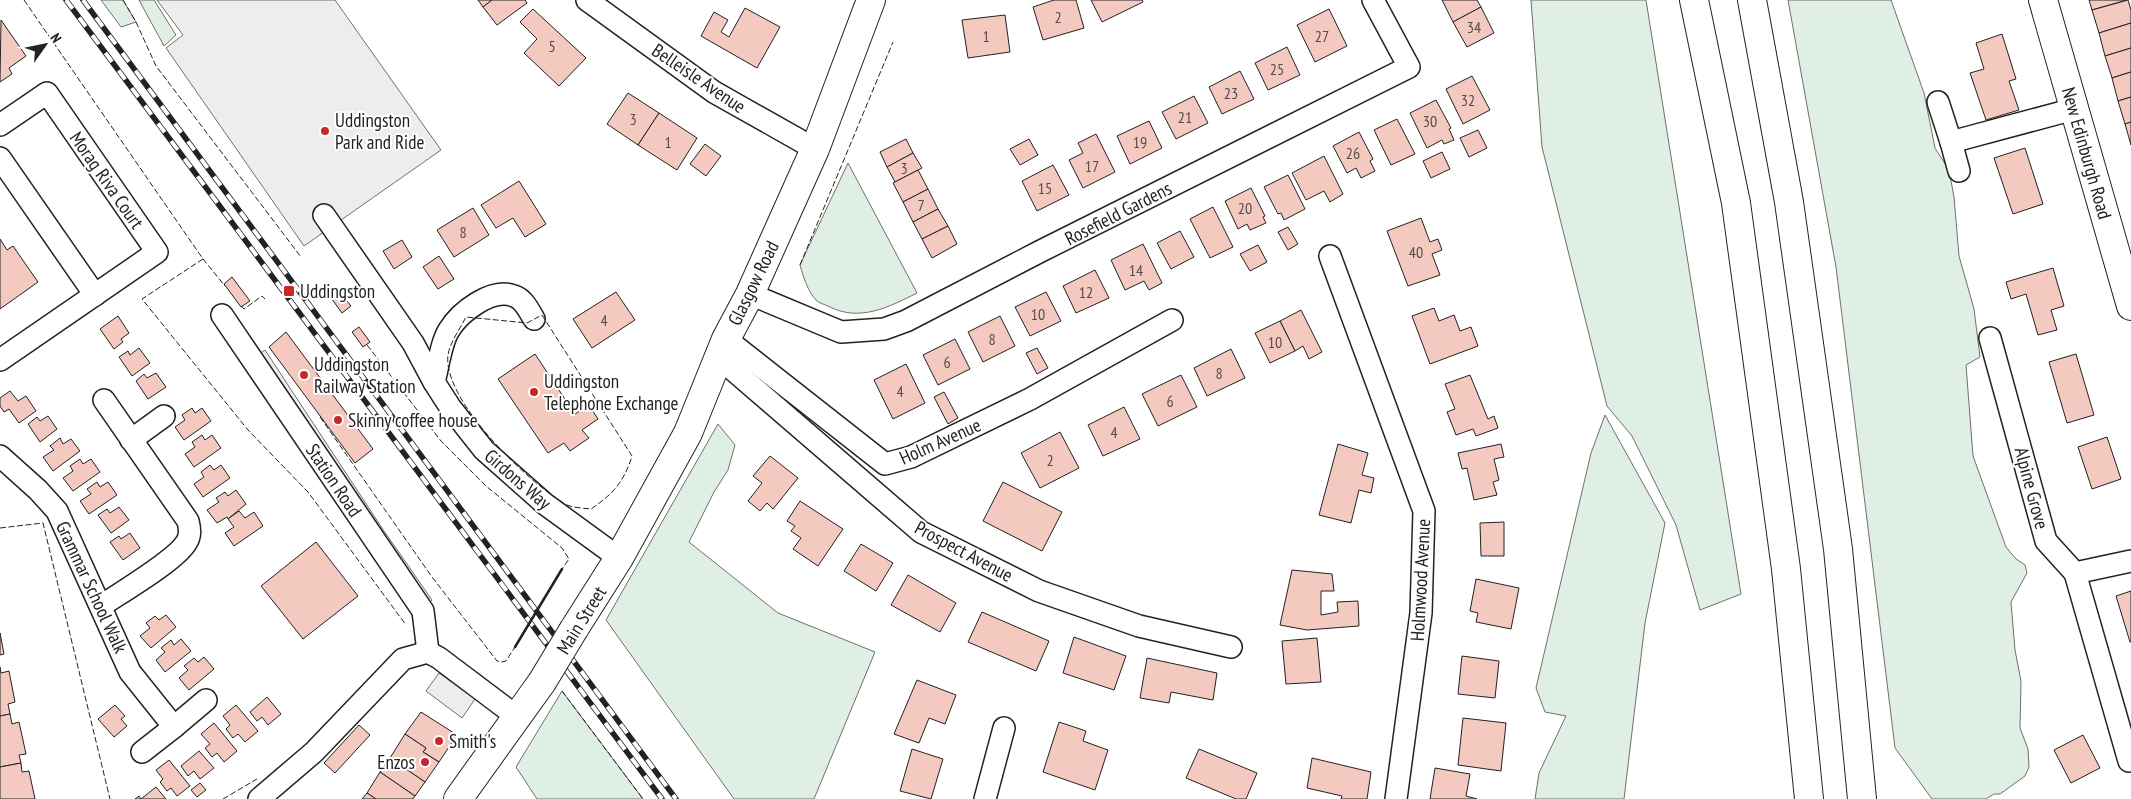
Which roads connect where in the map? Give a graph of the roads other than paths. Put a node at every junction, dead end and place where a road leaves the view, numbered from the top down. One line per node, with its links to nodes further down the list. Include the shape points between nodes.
1 (587, 0): 11 (street, Belleisle Avenue, via 714,92)
2 (871, 0): 11 (main road, Glasgow Road)
3 (1373, 0): 16 (street, Rosefield Gardens, via 1409,67 906,320 884,329 841,332)
4 (1694, 0): 46 (main road, via 1736,203 1786,569)
5 (1752, 0): 47 (main road, via 1789,202 1838,549)
6 (2043, 0): 8 (main road, New Edinburgh Road)
7 (1938, 102): 10 (street)
8 (2074, 108): 10 (street); 18 (main road, New Edinburgh Road)
9 (0, 126): 17 (street, Morag Riva Court, via 47,93 157,252)
10 (1951, 142): 13 (street)
11 (815, 149): 16 (main road, Glasgow Road)
12 (0, 158): 17 (street)
13 (1959, 171)
14 (324, 215): 25 (street, Girdons Way, via 413,343)
15 (1330, 256): 45 (street, Holmwood Avenue, via 1424,511 1422,613)
16 (750, 294): 23 (main road, Glasgow Road)
17 (95, 295): 24 (street, Morag Riva Court)
18 (2131, 306)
19 (222, 316): 35 (street, Station Road, via 423,611)
20 (534, 319): 25 (street, via 525,304 515,296 486,297 469,308 449,330)
21 (1172, 320): 23 (street, Holm Avenue, via 1030,399 911,457 885,464)
22 (1990, 338): 32 (street, Alpine Grove, via 2046,541)
23 (722, 348): 30 (main road, Glasgow Road, via 688,433); 34 (street, Prospect Avenue, via 921,532 1039,591 1139,626)
24 (0, 360)
25 (434, 382): 30 (street, Girdons Way, via 484,450 545,504)
26 (104, 400): 28 (street)
27 (164, 416): 28 (street)
28 (131, 440): 33 (street, via 188,521 190,532 186,543 175,555)
29 (0, 456): 33 (street, Grammar School Walk, via 56,511)
30 (620, 558): 37 (main road, Main Street, bridge, via 542,682)
31 (2131, 561): 32 (street)
32 (2075, 573): 41 (street)
33 (101, 606): 38 (street, Grammar School Walk, via 130,672)
34 (1231, 647)
35 (428, 652): 37 (street); 42 (street, via 403,659 314,752)
36 (206, 700): 38 (street)
37 (516, 716): 43 (main road)
38 (174, 727): 40 (street)
39 (1004, 728): 44 (street)
40 (142, 752)
41 (2128, 761)
42 (259, 799)
43 (458, 799)
44 (985, 799)
45 (1396, 799)
46 (1809, 799)
47 (1862, 799)

